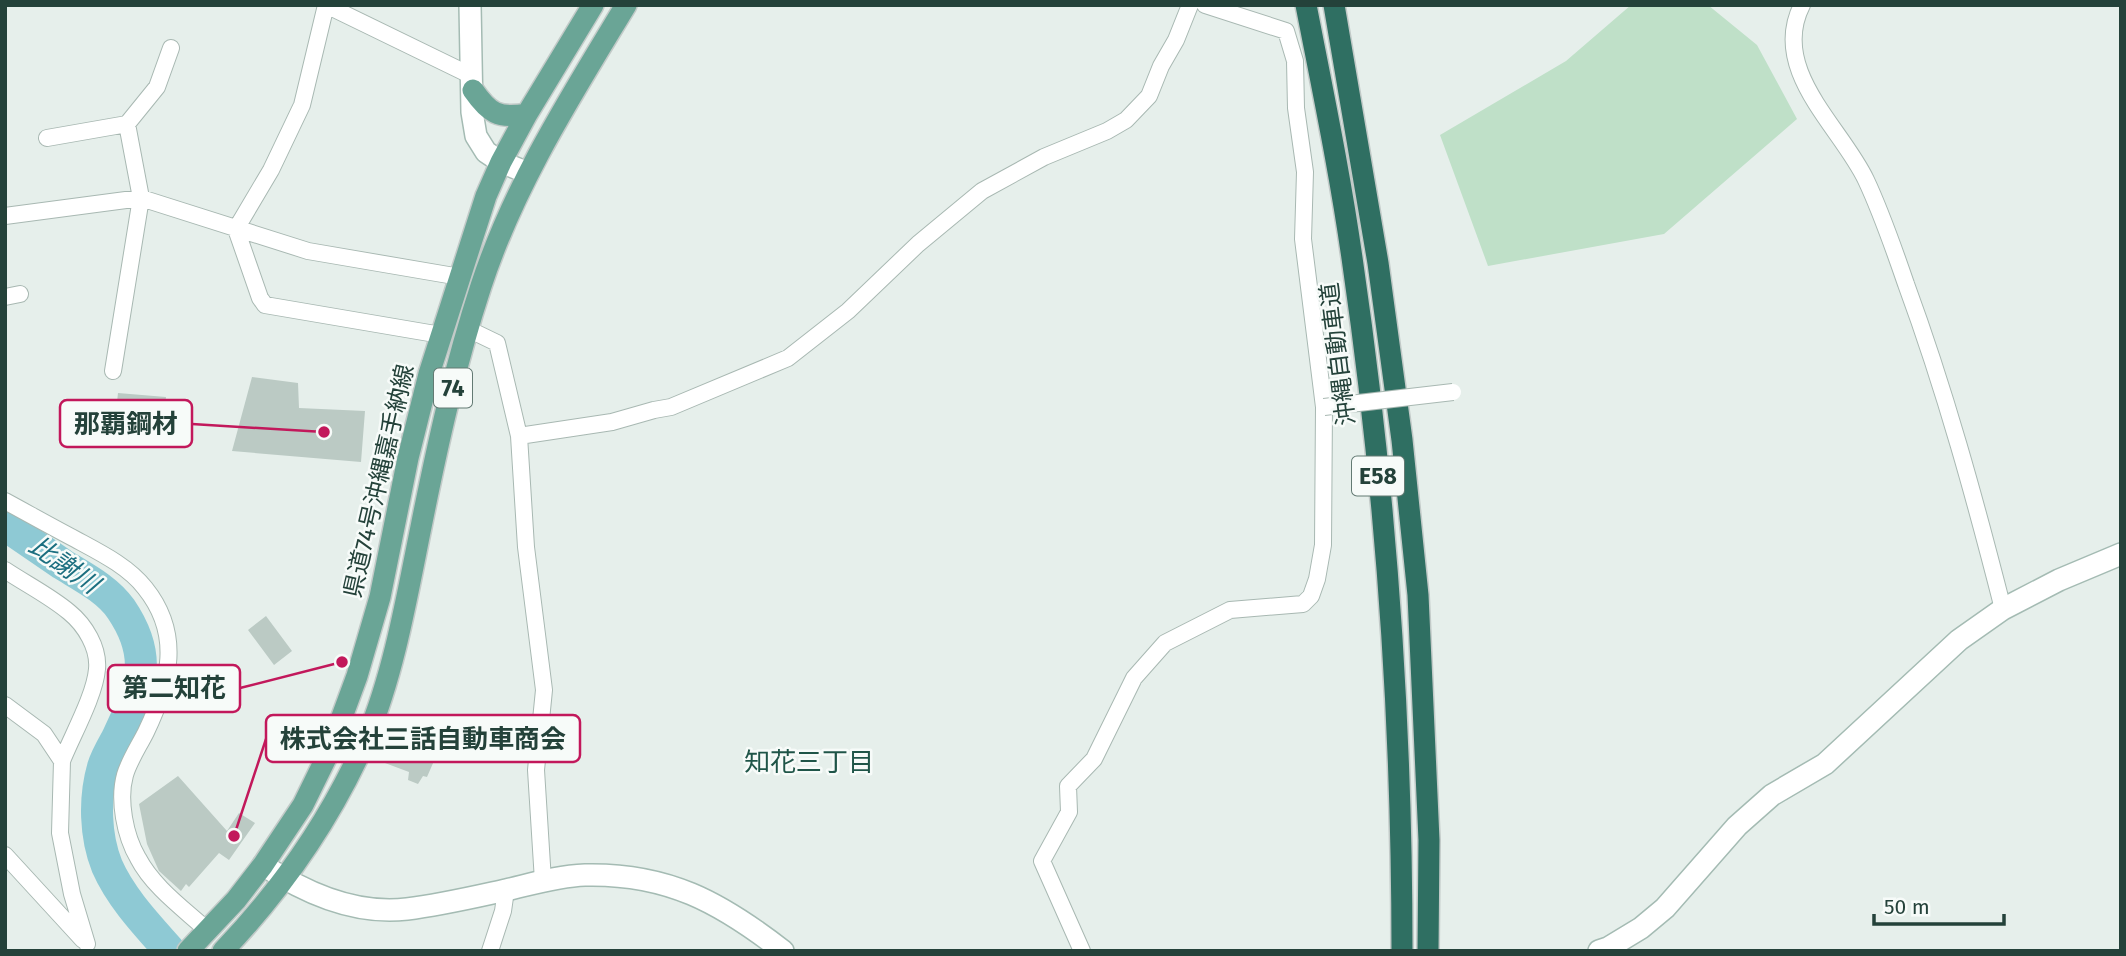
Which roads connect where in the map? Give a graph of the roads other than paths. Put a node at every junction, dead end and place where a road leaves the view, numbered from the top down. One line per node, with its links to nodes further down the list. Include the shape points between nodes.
1 (326, 5): 11 (street); 19 (street, via 302,105)
2 (470, 5): 11 (street)
3 (593, 5): 12 (main road, 県道74号沖縄嘉手納線 / 74)
4 (626, 5): 16 (main road, 県道74号沖縄嘉手納線 / 74)
5 (1190, 5): 26 (street, via 1149,96 1126,120 982,191 848,311 788,358 671,407 612,422)
6 (1205, 5): 25 (street, via 1286,31 1294,61 1306,172 1303,239)
7 (1306, 5): 45 (highway, 沖縄自動車道 / E58, via 1353,265 1391,600 1402,837)
8 (1334, 5): 46 (highway, 沖縄自動車道 / E58, via 1378,263 1418,595 1429,840)
9 (1802, 5): 30 (street, via 1794,40 1801,76 1865,178 1882,216 1931,350)
10 (171, 48): 13 (street, via 157,87)
11 (472, 83): 12 (main road, via 484,107 509,117); 15 (street, via 477,136 486,152)
12 (527, 114): 15 (main road, 県道74号沖縄嘉手納線 / 74)
13 (127, 124): 14 (street); 17 (street)
14 (47, 138)
15 (502, 162): 16 (street); 20 (main road, 県道74号沖縄嘉手納線 / 74)
16 (528, 173): 21 (main road, 県道74号沖縄嘉手納線 / 74)
17 (141, 198): 18 (street); 19 (street); 23 (street)
18 (5, 216)
19 (236, 229): 20 (street, via 308,251); 22 (street, via 265,304)
20 (460, 277): 22 (main road, 県道74号沖縄嘉手納線 / 74)
21 (468, 329): 26 (street, via 497,343); 35 (main road, 県道74号沖縄嘉手納線 / 74, via 383,690 367,736 336,799)
22 (441, 335): 34 (main road, 県道74号沖縄嘉手納線 / 74, via 357,676 314,784)
23 (113, 371)
24 (1452, 392): 25 (street, bridge)
25 (1324, 407): 44 (street, via 1323,545 1311,596 1303,604 1230,610 1165,643 1134,678 1094,760 1068,786 1069,812 1042,861)
26 (519, 436): 36 (street, via 526,547 544,690 536,769)
27 (5, 501): 38 (street, via 111,558 144,586 162,613 170,654 158,707 125,775 123,801 132,844 146,871)
28 (2121, 554): 30 (street)
29 (5, 570): 32 (street, via 71,613 95,650 92,690)
30 (2003, 609): 47 (street, via 1959,640 1825,764 1772,795 1737,826 1665,908 1641,928)
31 (5, 705): 32 (street, via 44,734)
32 (62, 761): 39 (street, via 60,833)
33 (5, 855): 39 (street)
34 (263, 865): 35 (street); 38 (main road, 県道74号沖縄嘉手納線 / 74)
35 (285, 880): 37 (street, via 323,898 382,909 407,909); 40 (main road, 県道74号沖縄嘉手納線 / 74)
36 (543, 881): 37 (street); 43 (street, via 583,875 676,887 713,903)
37 (506, 890): 42 (street)
38 (206, 933): 41 (main road, 県道74号沖縄嘉手納線 / 74)
39 (89, 947)
40 (231, 948)
41 (188, 951)
42 (490, 951)
43 (783, 951)
44 (1082, 951)
45 (1402, 951)
46 (1428, 951)
47 (1599, 951)

